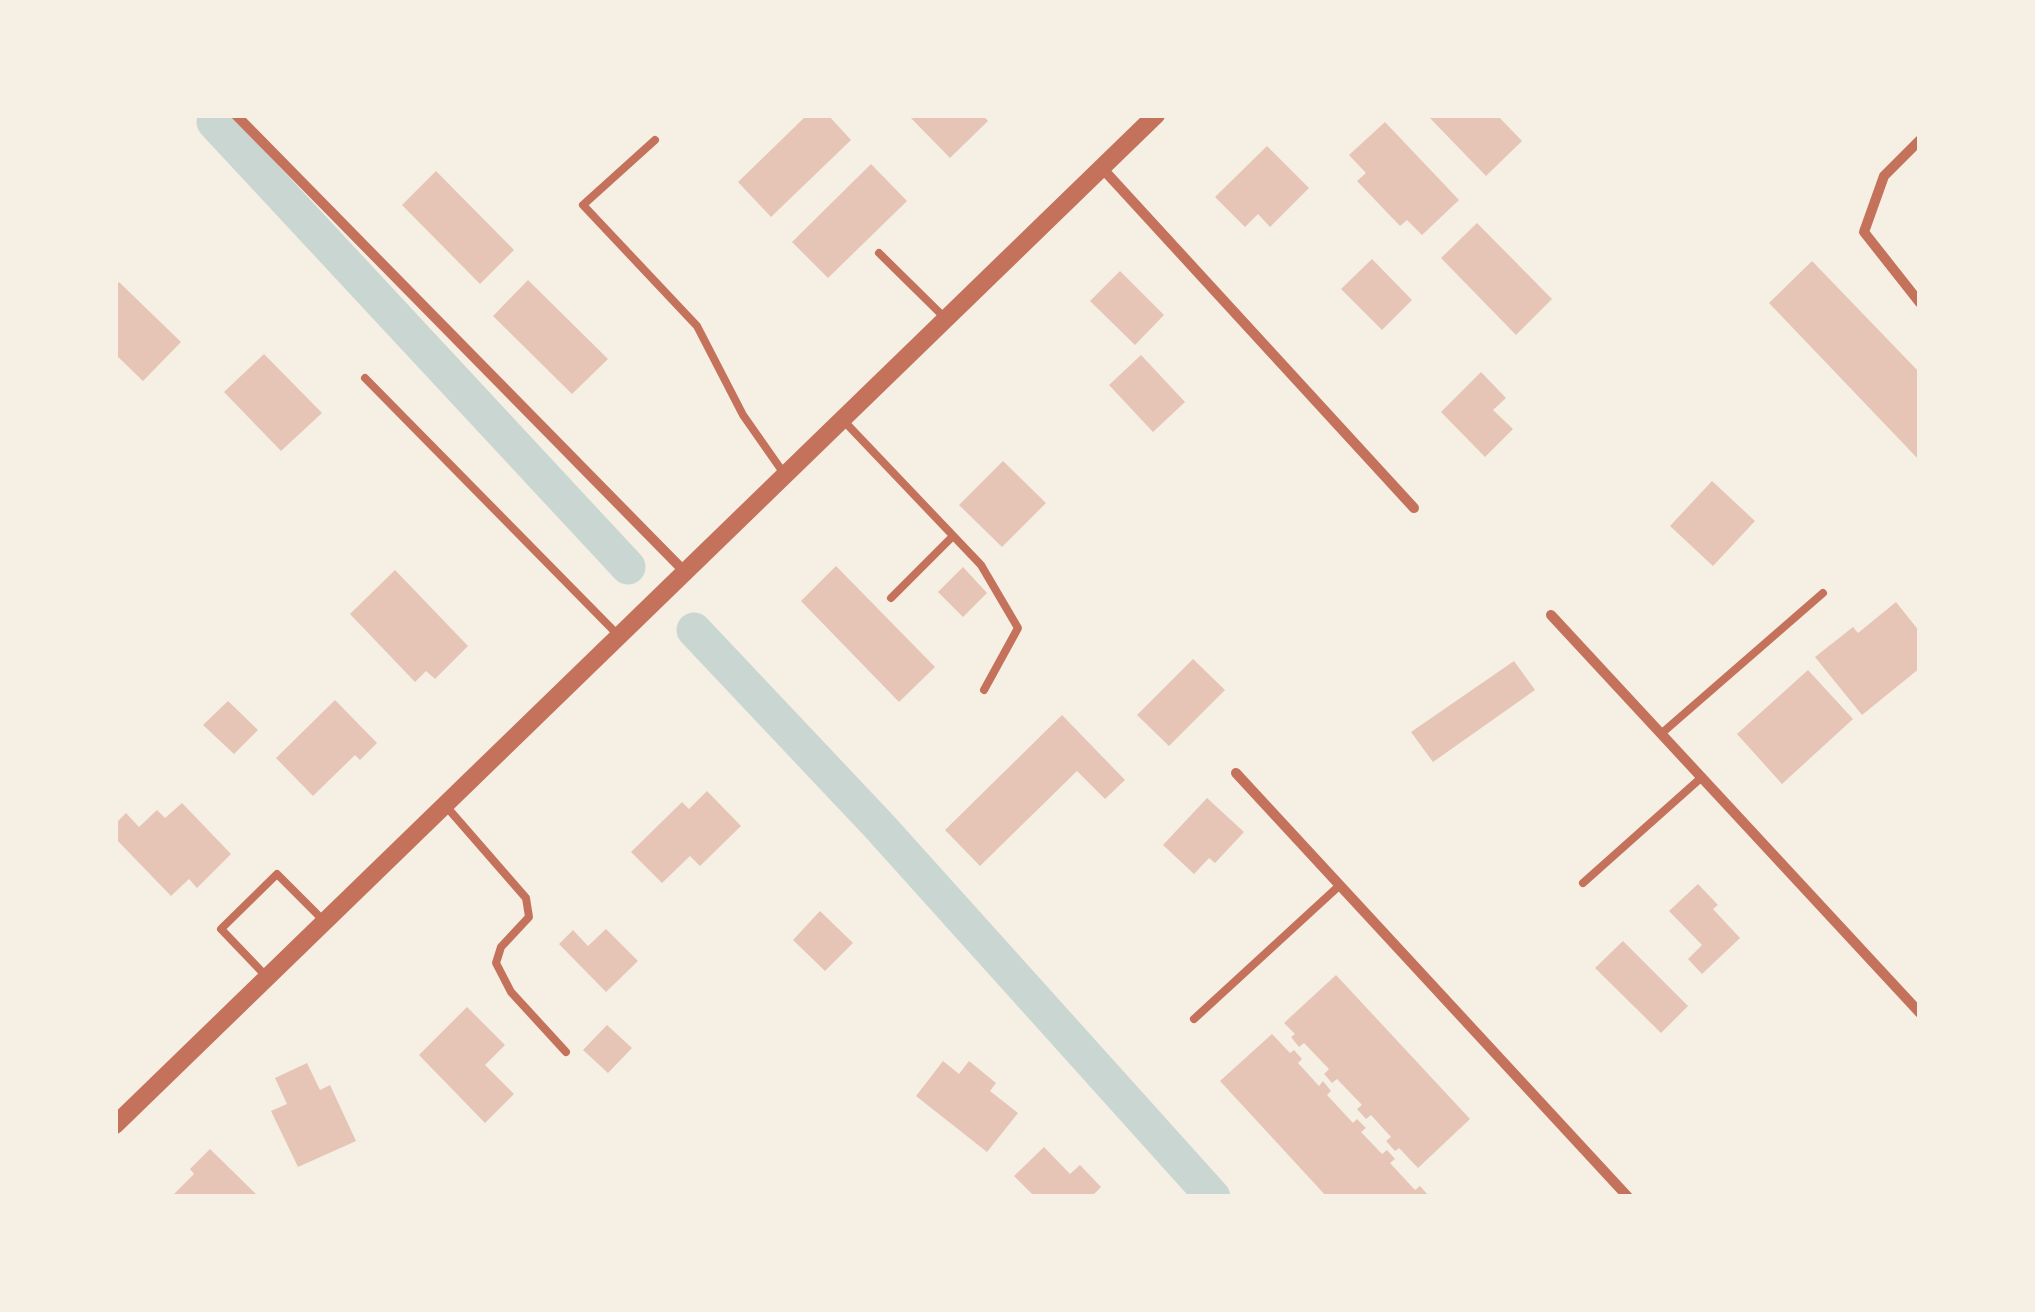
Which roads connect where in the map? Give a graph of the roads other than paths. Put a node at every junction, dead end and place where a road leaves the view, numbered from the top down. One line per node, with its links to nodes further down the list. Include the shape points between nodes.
1 (236, 115): 14 (street)
2 (1146, 118): 5 (street)
3 (655, 140): 11 (lane, via 584,205 697,326)
4 (1920, 140): 7 (street, via 1884,176 1864,232)
5 (1102, 168): 8 (street); 12 (street)
6 (879, 253): 8 (lane)
7 (1920, 303)
8 (946, 320): 10 (street)
9 (365, 378): 18 (lane)
10 (842, 419): 11 (street); 13 (lane)
11 (785, 475): 14 (street)
12 (1414, 508)
13 (953, 536): 16 (lane); 19 (lane, via 981,565 1018,628)
14 (685, 572): 18 (street)
15 (1823, 592): 20 (lane)
16 (892, 598)
17 (1551, 615): 20 (street)
18 (619, 636): 23 (street)
19 (984, 690)
20 (1662, 733): 22 (street)
21 (1236, 773): 25 (street)
22 (1702, 776): 24 (lane); 28 (street)
23 (445, 805): 26 (street); 30 (lane, via 526,898 528,917 500,947 496,963 511,992)
24 (1583, 883)
25 (1340, 885): 29 (lane); 32 (street)
26 (325, 922): 27 (street); 27 (lane, via 277,874 221,929)
27 (267, 977): 31 (street)
28 (1920, 1013)
29 (1194, 1019)
30 (566, 1052)
31 (115, 1124)
32 (1628, 1197)

